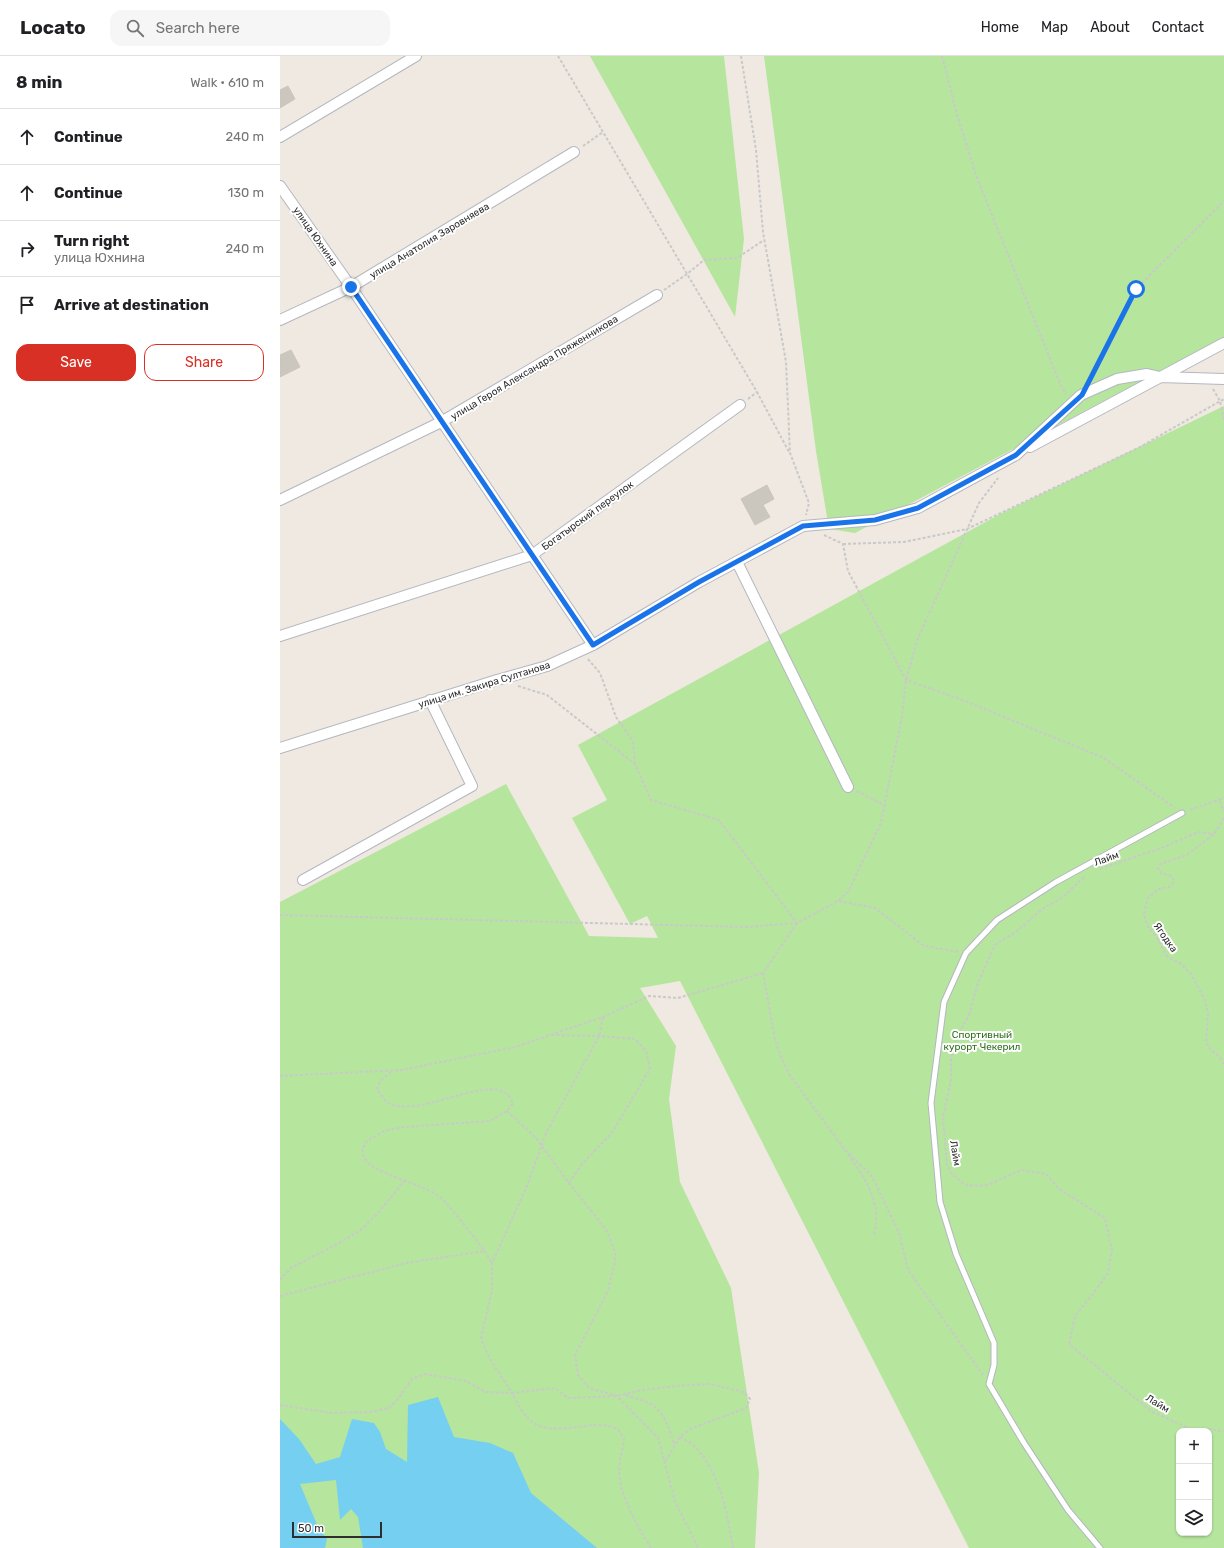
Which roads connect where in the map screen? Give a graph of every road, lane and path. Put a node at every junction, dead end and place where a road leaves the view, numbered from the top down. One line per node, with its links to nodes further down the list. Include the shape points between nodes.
1 (416, 56): 6 (street)
2 (558, 56): 5 (path)
3 (741, 56): 10 (path, via 756,150)
4 (942, 56): 22 (path, via 956,115 977,178 1061,386)
5 (603, 132): 7 (path); 11 (path)
6 (280, 137)
7 (574, 152): 12 (street, улица Анатолия Заровняева)
8 (280, 186): 12 (street, улица Юхнина)
9 (1224, 201): 19 (path, via 1136,289)
10 (765, 239): 11 (path, via 737,258 704,260); 26 (path, via 786,362)
11 (687, 274): 13 (path); 26 (path)
12 (351, 287): 14 (street, улица Анатолия Заровняева); 25 (street, улица Юхнина)
13 (657, 295): 25 (street, улица Героя Александра Пряженникова)
14 (280, 320)
15 (1224, 343): 16 (street)
16 (1160, 376): 17 (street); 19 (street, via 1147,374 1117,379); 27 (street)
17 (1206, 377): 18 (street); 21 (path)
18 (1224, 379)
19 (1082, 395): 22 (street)
20 (1224, 399): 21 (path)
21 (1220, 402): 24 (path); 31 (path, via 1138,448)
22 (1072, 404): 27 (street)
23 (740, 405): 34 (street, Богатырский переулок)
24 (1224, 420)
25 (441, 422): 29 (street, улица Героя Александра Пряженникова); 34 (street, улица Юхнина)
26 (790, 453): 30 (path, via 809,503)
27 (1016, 455): 30 (street, via 918,508 875,520)
28 (1002, 473): 31 (path, via 979,503)
29 (280, 500)
30 (803, 526): 35 (street, улица им. Закира Султанова)
31 (967, 529): 33 (path, via 904,542); 39 (path, via 918,638)
32 (823, 535): 33 (path)
33 (843, 544): 39 (path, via 848,571)
34 (532, 555): 36 (street, Богатырский переулок); 37 (street, улица Юхнина)
35 (737, 562): 37 (street, улица им. Закира Султанова); 44 (street)
36 (280, 636)
37 (593, 645): 38 (street, улица им. Закира Султанова)
38 (581, 651): 41 (street, улица им. Закира Султанова, via 547,666); 43 (path, via 600,672 616,718 633,741)
39 (906, 680): 47 (path, via 902,716); 48 (path, via 965,701 1104,758)
40 (518, 686): 43 (path, via 546,695)
41 (430, 700): 42 (street, улица им. Закира Султанова); 54 (street, via 472,786)
42 (280, 748)
43 (635, 764): 57 (path, via 652,800 719,820)
44 (848, 787): 47 (path)
45 (1224, 798): 46 (path)
46 (1220, 801): 48 (path); 49 (path)
47 (884, 805): 55 (path, via 881,823 855,878 848,892)
48 (1182, 812): 58 (lane, via 1056,882 997,920)
49 (1224, 812)
50 (1224, 818): 51 (path)
51 (1214, 834): 52 (path, Лайм, via 1198,832 1164,847); 63 (path, Ягодка, via 1187,855 1160,864 1158,870 1172,876 1174,882 1170,887 1158,888 1148,898 1144,914 1165,953 1191,974 1205,1000 1208,1014 1206,1042)
52 (1096, 870)
53 (1089, 872): 81 (path, Лайм, via 1062,898 1042,909 994,947 978,983 969,1015 956,1038 951,1059 951,1080 943,1117 947,1165 951,1173 965,1185 988,1185 1021,1170 1046,1174 1059,1189 1104,1218 1112,1250 1108,1273 1075,1316 1068,1344 1151,1411 1193,1430)
54 (304, 880)
55 (838, 901): 57 (path); 58 (path, via 874,908 924,946)
56 (280, 915): 57 (path, via 747,927)
57 (797, 923): 59 (path)
58 (966, 953): 76 (lane, via 944,1002 931,1103 940,1202 956,1254 994,1343 994,1365)
59 (763, 973): 60 (path, via 678,998 649,996); 68 (path, via 775,1040 781,1057 790,1074)
60 (603, 1017): 61 (path); 62 (path)
61 (549, 1035): 62 (path); 64 (path, via 515,1047)
62 (599, 1036): 67 (path); 70 (path, via 635,1039 646,1051 650,1069 611,1134 582,1164)
63 (1224, 1065)
64 (391, 1072): 65 (path); 66 (path, via 380,1081 378,1090 388,1104 405,1108 494,1089 507,1094 513,1104)
65 (280, 1076)
66 (507, 1111): 67 (path); 69 (path, via 490,1121 404,1127 384,1131 367,1141 362,1149 364,1157 385,1173)
67 (541, 1146): 70 (path); 73 (path, via 527,1186)
68 (845, 1150): 71 (path, via 869,1186 876,1205); 76 (path, via 872,1176 899,1233 908,1270)
69 (405, 1180): 72 (path, via 437,1195); 74 (path, via 361,1230 291,1268)
70 (569, 1183): 79 (path, via 607,1231 616,1256 608,1291 575,1355 578,1375 588,1388)
71 (874, 1235)
72 (485, 1251): 73 (path); 75 (path, via 406,1263)
73 (492, 1263): 77 (path, via 492,1290 481,1339 490,1359)
74 (280, 1280)
75 (280, 1296)
76 (989, 1384): 88 (lane, via 1068,1510)
77 (512, 1393): 79 (path, via 555,1388 568,1398); 80 (path, via 485,1392 466,1380 425,1374 412,1379 389,1408 376,1411 332,1413); 85 (path, via 522,1412 534,1424 552,1429 605,1426 618,1430 624,1439 619,1467 621,1485 634,1519)
78 (624, 1394): 79 (path); 82 (path, via 710,1384 744,1392 750,1399 746,1408 690,1429); 83 (path, via 659,1410 668,1424)
79 (617, 1396): 84 (path, via 658,1438)
80 (280, 1406)
81 (1224, 1431)
82 (680, 1437): 83 (path); 87 (path, via 692,1445 707,1462 719,1486)
83 (675, 1445): 84 (path)
84 (665, 1462): 86 (path, via 675,1500)
85 (650, 1548)
86 (698, 1548)
87 (733, 1548)
88 (1100, 1548)

